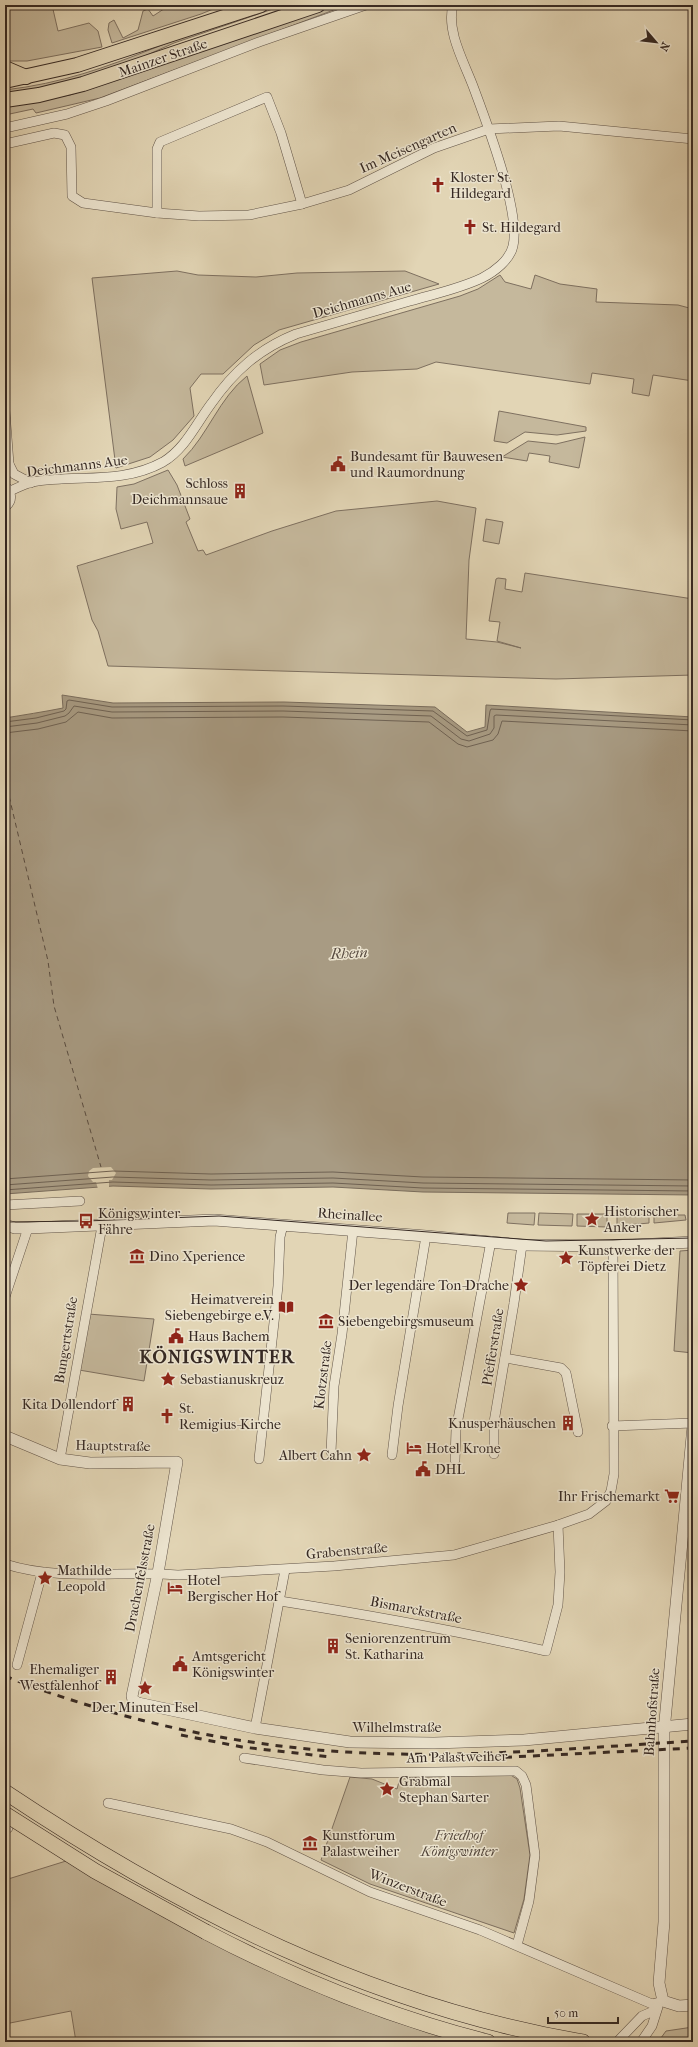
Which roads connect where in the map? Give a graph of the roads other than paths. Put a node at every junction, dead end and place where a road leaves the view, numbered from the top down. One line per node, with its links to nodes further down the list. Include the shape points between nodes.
1 (261, 5): 6 (main road, Mainzer Straße, via 84,63)
2 (318, 5): 8 (main road, Mainzer Straße, via 83,84)
3 (366, 5): 9 (street, via 259,42 106,101 67,114)
4 (453, 5): 10 (street, Deichmanns Aue, via 450,14 453,32)
5 (5, 68): 6 (main road)
6 (26, 77): 7 (main road, Mainzer Straße)
7 (5, 81)
8 (6, 100)
9 (5, 128)
10 (489, 129): 11 (street, Im Meisengarten, via 559,126); 13 (street, Im Meisengarten, via 434,148 349,190); 18 (street, Deichmanns Aue, via 515,228 513,248 494,271 461,286 296,334 274,343 260,352 226,384 176,452 145,470 119,477)
11 (693, 139)
12 (5, 144): 14 (street, Im Meisengarten, via 54,133 66,135 71,147 72,196 77,201 110,208)
13 (302, 204): 14 (street, Im Meisengarten, via 249,215 199,216); 14 (street, via 281,133 267,98 160,142 157,149)
14 (157, 213)
15 (5, 411): 16 (street)
16 (9, 464): 17 (street); 18 (street, via 14,474)
17 (5, 475)
18 (31, 482): 19 (street, Deichmanns Aue)
19 (7, 489): 20 (street, via 10,501)
20 (5, 507)
21 (5, 517): 22 (street)
22 (5, 537)
23 (80, 1201): 24 (street)
24 (9, 1205): 25 (street)
25 (5, 1211)
26 (5, 1225): 29 (street, Rheinallee)
27 (283, 1225): 28 (street, Rheinallee, via 214,1220); 30 (street, Rheinallee); 46 (street)
28 (102, 1226): 29 (street, Rheinallee); 45 (street, Bungertstraße)
29 (28, 1228): 36 (street)
30 (352, 1230): 31 (street, Rheinallee); 42 (street, Klotzstraße, via 334,1386)
31 (426, 1236): 32 (street, Rheinallee); 44 (street)
32 (491, 1241): 34 (street, Rheinallee); 47 (street, via 464,1378 456,1430)
33 (693, 1242): 35 (street, Rheinallee)
34 (522, 1245): 35 (street, Rheinallee); 37 (street, Pfefferstraße)
35 (613, 1246): 39 (street, Grabenstraße)
36 (5, 1297)
37 (505, 1358): 40 (street, via 561,1368 566,1373); 43 (street, Pfefferstraße, via 494,1422)
38 (693, 1425): 39 (street); 59 (street, Bahnhofstraße)
39 (612, 1426): 49 (street, Grabenstraße, via 614,1474 606,1501 589,1514)
40 (578, 1432)
41 (5, 1436): 45 (street, Hauptstraße)
42 (331, 1452)
43 (494, 1454)
44 (392, 1455)
45 (60, 1459): 48 (street, Hauptstraße, via 90,1463)
46 (259, 1459)
47 (455, 1460)
48 (177, 1462): 53 (street, Drachenfelsstraße)
49 (558, 1525): 51 (street, Grabenstraße, via 454,1555); 54 (street, Bismarckstraße, via 558,1605 546,1651 481,1636)
50 (5, 1564): 52 (street, Grabenstraße)
51 (285, 1570): 53 (street, Grabenstraße, via 178,1575); 54 (street)
52 (42, 1573): 53 (street, Grabenstraße); 55 (street)
53 (158, 1573): 56 (street, Drachenfelsstraße)
54 (280, 1601): 58 (street)
55 (17, 1665)
56 (133, 1700): 58 (street, Wilhelmstraße)
57 (693, 1724): 59 (street, Wilhelmstraße)
58 (255, 1728): 59 (street, Wilhelmstraße, via 350,1742 434,1743 524,1740)
59 (664, 1729): 65 (street, Bahnhofstraße, via 664,1922 659,1983)
60 (244, 1758): 64 (street, Am Palastweiher, via 323,1770 355,1772 516,1771 526,1784 535,1855 529,1901)
61 (5, 1792): 69 (highway, via 104,1855 215,1918 344,1975 409,1999 509,2027)
62 (108, 1803): 64 (street, Winzerstraße, via 231,1829 267,1842 370,1892)
63 (6, 1821): 68 (highway, bridge, via 206,1932 274,1966 343,1996 420,2023)
64 (517, 1945): 65 (street, Winzerstraße, via 652,2004)
65 (663, 2001): 66 (street, Winzerstraße, via 679,2006); 67 (street)
66 (693, 2005)
67 (656, 2010): 70 (street, via 642,2016); 71 (street, via 652,2026)
68 (488, 2042)
69 (583, 2042)
70 (617, 2042)
71 (641, 2042)

